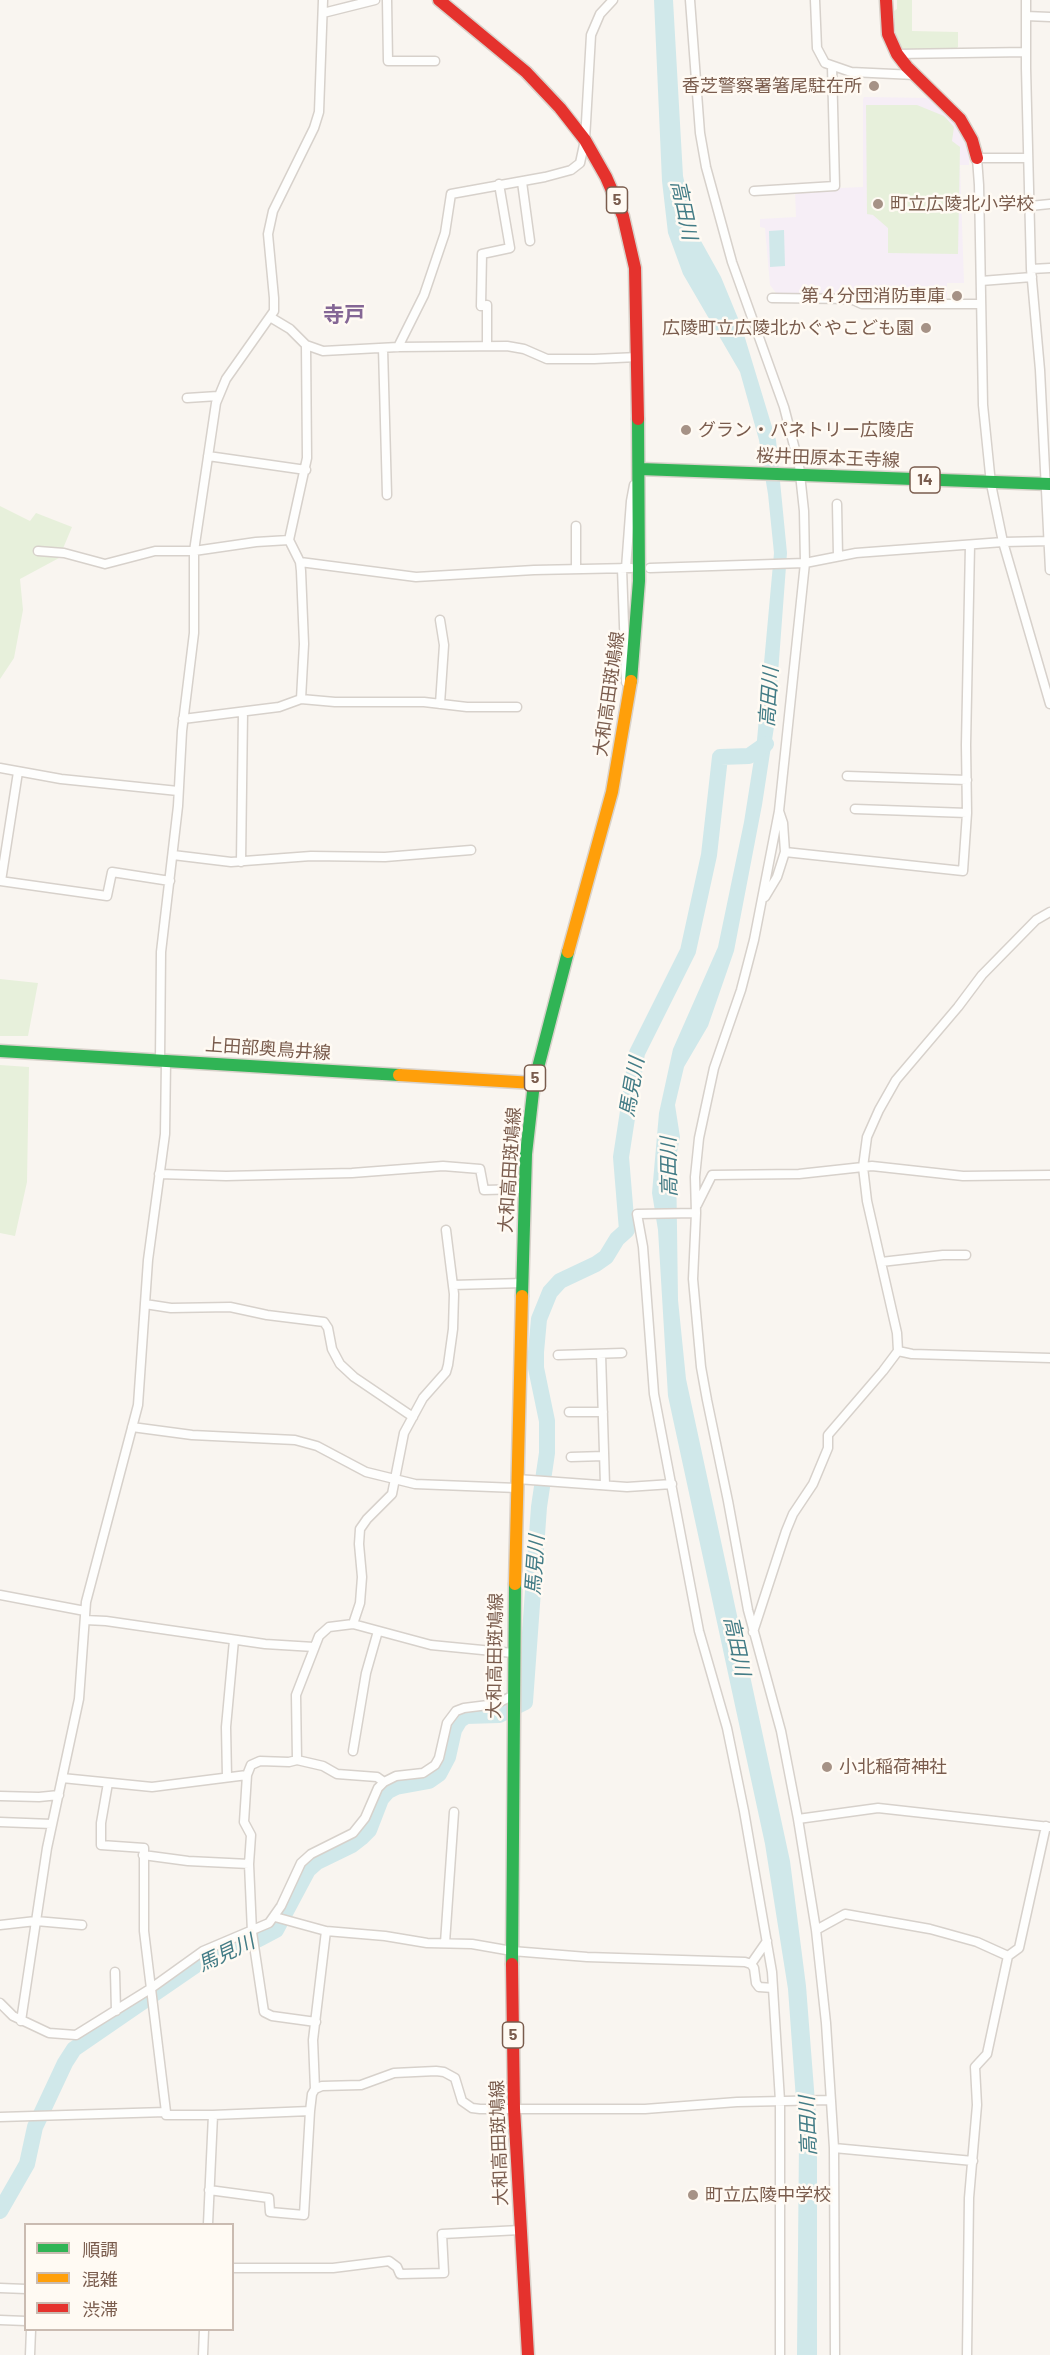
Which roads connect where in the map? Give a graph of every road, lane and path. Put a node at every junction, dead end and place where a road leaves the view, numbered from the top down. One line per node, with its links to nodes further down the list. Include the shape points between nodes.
1 (323, 0): 10 (street)
2 (375, 0): 10 (street)
3 (387, 0): 15 (street, via 388,61)
4 (439, 0): 18 (main road, 大和高田斑鳩線 / 5, via 546,92)
5 (614, 0): 18 (street, via 600,14 591,35)
6 (690, 0): 43 (street, via 706,167 732,262 784,407)
7 (815, 0): 16 (street, via 817,48)
8 (886, 0): 14 (main road, via 888,34)
9 (1026, 0): 11 (street)
10 (323, 13): 32 (street, via 319,112 269,224 274,305)
11 (1026, 16): 12 (street); 13 (street)
12 (1050, 16)
13 (1026, 52): 14 (street); 20 (street)
14 (897, 54): 17 (main road)
15 (435, 61)
16 (832, 66): 17 (street, via 861,73); 23 (street, via 835,186)
17 (915, 75): 19 (main road, via 960,119)
18 (585, 140): 21 (street, via 577,167); 37 (main road, 大和高田斑鳩線 / 5, via 616,198 628,235 636,284)
19 (977, 158): 20 (street); 29 (street)
20 (1028, 158): 25 (street)
21 (522, 182): 22 (street); 26 (street)
22 (499, 184): 34 (street, via 510,248 482,254 481,306 487,306); 35 (street, via 451,194 445,233 424,295)
23 (754, 191)
24 (1050, 204): 25 (street)
25 (1030, 206): 28 (street)
26 (530, 241)
27 (1050, 268): 28 (street)
28 (1031, 273): 29 (street); 45 (street)
29 (981, 281): 31 (street)
30 (772, 298): 31 (street, via 851,299 862,304)
31 (981, 304): 44 (street, via 983,405)
32 (270, 318): 33 (street, via 290,329); 38 (street)
33 (306, 345): 36 (street, via 323,351); 42 (street)
34 (487, 346): 35 (street); 37 (street, via 515,347 548,359)
35 (398, 347): 36 (street)
36 (383, 348): 46 (street)
37 (638, 357): 41 (main road, 大和高田斑鳩線 / 5)
38 (218, 396): 39 (street); 40 (street)
39 (187, 398)
40 (208, 456): 42 (street); 54 (street)
41 (640, 469): 43 (main road, 桜井田原本王寺線 / 14); 59 (street, via 631,501); 67 (main road, 大和高田斑鳩線 / 5, via 638,615)
42 (306, 470): 49 (street)
43 (801, 476): 44 (main road, 桜井田原本王寺線 / 14); 57 (street)
44 (991, 484): 45 (main road, 桜井田原本王寺線 / 14); 51 (street)
45 (1048, 484): 50 (street)
46 (387, 495)
47 (837, 504): 55 (street)
48 (576, 526): 58 (street)
49 (289, 540): 54 (street); 56 (street)
50 (1049, 541): 51 (street); 61 (street)
51 (1003, 542): 52 (street); 65 (street)
52 (970, 545): 55 (street); 73 (street)
53 (38, 551): 54 (street, via 105,564 155,551)
54 (194, 551): 69 (street, via 195,618)
55 (838, 556): 57 (street)
56 (300, 562): 58 (street, via 416,577); 63 (street, via 304,644)
57 (805, 563): 60 (street); 76 (street)
58 (576, 568): 59 (street)
59 (626, 568): 67 (street)
60 (650, 568)
61 (1050, 570)
62 (440, 620): 64 (street, via 444,645)
63 (301, 699): 64 (street); 68 (street)
64 (440, 704): 66 (street)
65 (1050, 704)
66 (517, 706)
67 (627, 710): 88 (main road, 大和高田斑鳩線 / 5, via 612,792 548,1019)
68 (243, 712): 69 (street); 81 (street)
69 (183, 719): 74 (street)
70 (0, 768): 71 (street)
71 (18, 772): 74 (street); 82 (street)
72 (847, 776): 73 (street)
73 (967, 780): 77 (street)
74 (178, 791): 80 (street)
75 (855, 809): 77 (street)
76 (779, 811): 79 (street); 84 (street)
77 (967, 813): 79 (street, via 963,871)
78 (471, 850): 81 (street, via 385,858 310,856)
79 (785, 852): 84 (street, via 777,877)
80 (173, 855): 81 (street); 83 (street)
81 (242, 862)
82 (1, 881): 83 (street, via 107,896 112,872)
83 (170, 881): 87 (street, via 161,952)
84 (763, 900): 93 (street, via 748,965 707,1094 696,1151)
85 (1050, 912): 89 (street, via 1036,920 982,975 896,1080 867,1137)
86 (0, 1051): 87 (main road, 上田部奥鳥井線)
87 (163, 1060): 88 (main road, 上田部奥鳥井線); 90 (street, via 165,1134)
88 (534, 1083): 92 (main road, 大和高田斑鳩線 / 5)
89 (862, 1167): 91 (street, via 963,1176); 93 (street, via 799,1174 712,1175); 96 (street)
90 (159, 1174): 92 (street, via 352,1173 443,1166 480,1170 484,1190); 99 (street)
91 (1050, 1175)
92 (525, 1190): 97 (main road, 大和高田斑鳩線 / 5)
93 (694, 1211): 114 (street, via 637,1214 643,1246 651,1376); 119 (street, via 693,1279 701,1367)
94 (446, 1230): 98 (street)
95 (966, 1255): 96 (street)
96 (880, 1262): 100 (street)
97 (523, 1283): 98 (street); 112 (main road, 大和高田斑鳩線 / 5)
98 (453, 1285): 107 (street, via 453,1329 446,1372 423,1398)
99 (145, 1304): 107 (street, via 171,1308 230,1307 324,1322 340,1364); 108 (street, via 139,1398)
100 (898, 1351): 104 (street); 119 (street, via 828,1435 828,1448 813,1484 786,1532)
101 (622, 1353): 102 (street)
102 (601, 1354): 103 (street); 106 (street)
103 (558, 1355)
104 (1050, 1358)
105 (569, 1412): 106 (street)
106 (603, 1412): 109 (street)
107 (413, 1417): 111 (street, via 404,1433)
108 (132, 1427): 111 (street, via 192,1435 303,1441 366,1472); 116 (street)
109 (604, 1456): 110 (street); 113 (street)
110 (571, 1457)
111 (395, 1479): 112 (street, via 427,1486); 117 (street, via 392,1494 360,1529 362,1577)
112 (517, 1484): 113 (street, via 551,1480); 122 (main road, 大和高田斑鳩線 / 5)
113 (604, 1485): 114 (street)
114 (672, 1485): 147 (street, via 699,1631 727,1728)
115 (0, 1595): 116 (street)
116 (85, 1616): 120 (street); 128 (street, via 79,1699)
117 (353, 1624): 118 (street); 121 (street, via 323,1630)
118 (378, 1631): 122 (street, via 431,1645); 124 (street, via 366,1673)
119 (753, 1633): 134 (street, via 778,1721)
120 (234, 1640): 121 (street); 127 (street, via 226,1727)
121 (314, 1647): 125 (street, via 297,1695)
122 (513, 1653): 123 (main road, 大和高田斑鳩線 / 5)
123 (513, 1697): 129 (street, via 456,1711 447,1723 435,1765 423,1773 396,1776); 149 (main road, 大和高田斑鳩線 / 5)
124 (353, 1751)
125 (297, 1760): 126 (street, via 255,1762); 129 (street, via 337,1774 376,1777)
126 (247, 1775): 127 (street); 139 (street, via 244,1822 251,1835)
127 (227, 1777): 130 (street, via 152,1787)
128 (62, 1778): 130 (street); 131 (street)
129 (384, 1782): 140 (street, via 353,1833 301,1863)
130 (108, 1783): 138 (street, via 101,1845 144,1848)
131 (58, 1795): 132 (street); 136 (street)
132 (0, 1796)
133 (454, 1812): 148 (street)
134 (798, 1820): 137 (street, via 878,1808); 144 (street)
135 (0, 1822): 136 (street)
136 (52, 1824): 141 (street)
137 (1048, 1826): 150 (street, via 1019,1948)
138 (143, 1855): 139 (street); 154 (street, via 144,1931)
139 (249, 1864): 146 (street)
140 (280, 1919): 145 (street); 146 (street)
141 (36, 1921): 142 (street); 143 (street); 157 (street)
142 (0, 1924)
143 (82, 1925)
144 (816, 1930): 150 (street, via 845,1914 930,1929 977,1942); 160 (street)
145 (326, 1931): 148 (street); 158 (street)
146 (253, 1937): 154 (street, via 203,1951); 158 (street, via 264,2012)
147 (767, 1941): 151 (street); 153 (street)
148 (445, 1943): 149 (street)
149 (512, 1951): 151 (street); 162 (main road, 大和高田斑鳩線 / 5)
150 (1008, 1956): 168 (street, via 987,2054 975,2067)
151 (751, 1964): 153 (street, via 759,1987)
152 (115, 1972): 156 (street)
153 (773, 1988): 161 (street)
154 (151, 1995): 156 (street); 164 (street)
155 (0, 2003): 157 (street)
156 (116, 2011): 157 (street, via 76,2035 49,2033)
157 (21, 2022)
158 (315, 2022): 159 (street)
159 (315, 2089): 162 (street, via 368,2083 394,2073 436,2071 455,2078 466,2106); 163 (street)
160 (830, 2100): 161 (street); 167 (street)
161 (781, 2101): 162 (street, via 645,2109); 182 (street)
162 (514, 2108): 171 (main road, 大和高田斑鳩線 / 5)
163 (310, 2111): 165 (street); 169 (street, via 304,2215 270,2212 269,2198)
164 (166, 2112): 165 (street); 166 (street)
165 (213, 2115): 169 (street)
166 (0, 2117)
167 (834, 2148): 168 (street); 183 (street)
168 (973, 2161): 184 (street)
169 (209, 2190): 170 (street)
170 (208, 2223)
171 (520, 2230): 172 (street, via 442,2234 444,2273 399,2271 388,2261 333,2268); 181 (main road, 大和高田斑鳩線 / 5)
172 (234, 2268)
173 (0, 2288): 174 (street)
174 (24, 2289)
175 (0, 2320): 176 (street)
176 (24, 2321)
177 (31, 2331): 179 (street)
178 (204, 2331): 180 (street)
179 (30, 2355)
180 (203, 2355)
181 (528, 2355)
182 (780, 2355)
183 (835, 2355)
184 (967, 2355)

